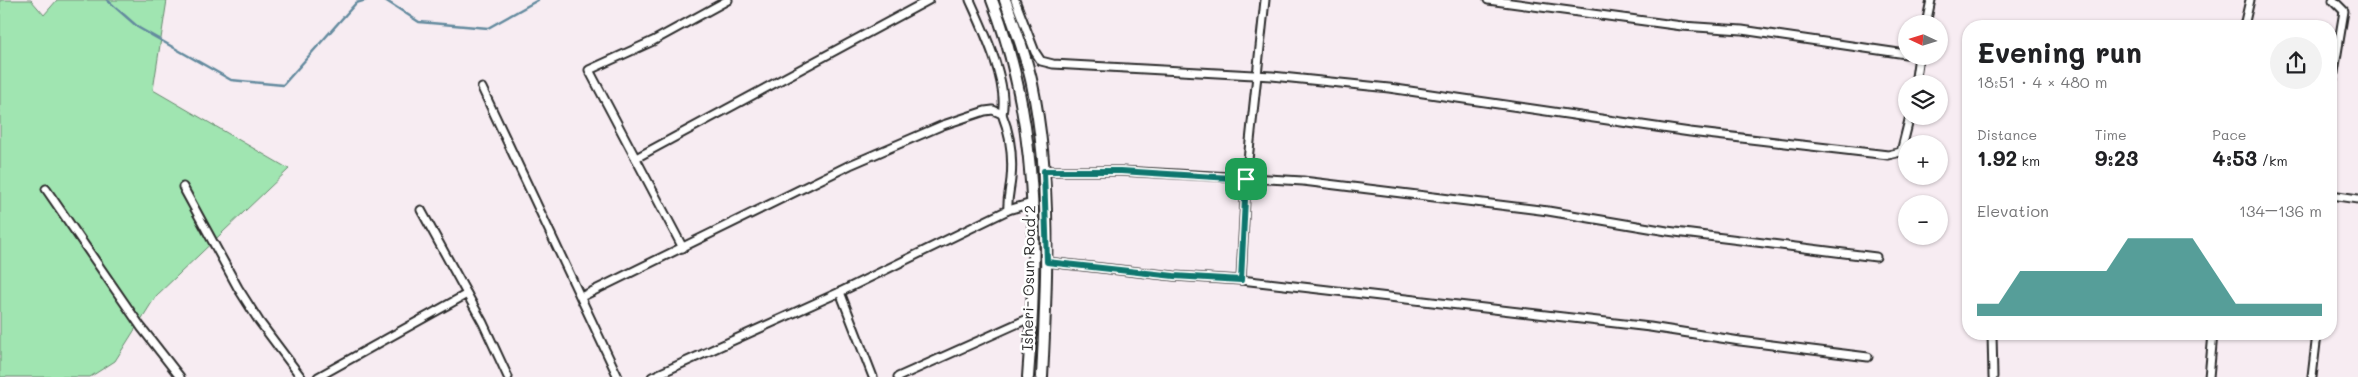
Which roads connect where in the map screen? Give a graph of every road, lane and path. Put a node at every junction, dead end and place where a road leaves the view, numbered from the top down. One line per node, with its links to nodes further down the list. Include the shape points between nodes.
1 (728, 0): 20 (street, via 653,41 589,70)
2 (929, 0): 20 (street)
3 (970, 0): 18 (street, via 1002,89)
4 (992, 0): 27 (main road, via 1014,70 1026,132)
5 (1005, 0): 21 (main road, Isheri- Osun Road 2, via 1032,84)
6 (1015, 0): 16 (street, via 1034,52 1041,60 1054,64)
7 (1264, 0): 16 (street)
8 (1488, 0): 14 (street, via 1682,26 1742,30)
9 (1931, 0): 12 (street)
10 (2250, 0): 13 (street)
11 (2333, 0): 15 (street, via 2344,10)
12 (1928, 15)
13 (2245, 20)
14 (1898, 53)
15 (2337, 53)
16 (1257, 75): 19 (street, via 1389,88 1690,132 1888,155 1901,152); 22 (street)
17 (482, 88): 36 (street)
18 (1002, 114): 29 (street, via 1011,150); 30 (street, via 985,111 944,124)
19 (1908, 125)
20 (636, 158): 30 (street)
21 (1044, 171): 22 (street); 32 (main road, Isheri- Osun Road 2)
22 (1246, 179): 31 (street, via 1312,182 1548,211 1667,231); 33 (street)
23 (183, 186): 43 (street, via 238,288)
24 (46, 189): 42 (street, via 141,327)
25 (2337, 196): 26 (street)
26 (2358, 199)
27 (1032, 203): 29 (street); 37 (main road)
28 (421, 210): 35 (street)
29 (1008, 210): 34 (street)
30 (683, 248): 36 (street)
31 (1876, 257)
32 (1047, 262): 33 (street); 51 (main road, Isheri- Osun Road 2)
33 (1241, 280): 41 (street, via 1650,327)
34 (840, 292): 47 (street); 48 (street)
35 (467, 294): 44 (street); 45 (street)
36 (581, 297): 46 (street)
37 (1032, 317): 49 (street); 50 (main road)
38 (1992, 340): 52 (street)
39 (2212, 340): 53 (street)
40 (2316, 340): 54 (street)
41 (1868, 357)
42 (180, 377)
43 (301, 377)
44 (318, 377)
45 (508, 377)
46 (618, 377)
47 (652, 377)
48 (873, 377)
49 (898, 377)
50 (1028, 377)
51 (1042, 377)
52 (1993, 377)
53 (2209, 377)
54 (2312, 377)

